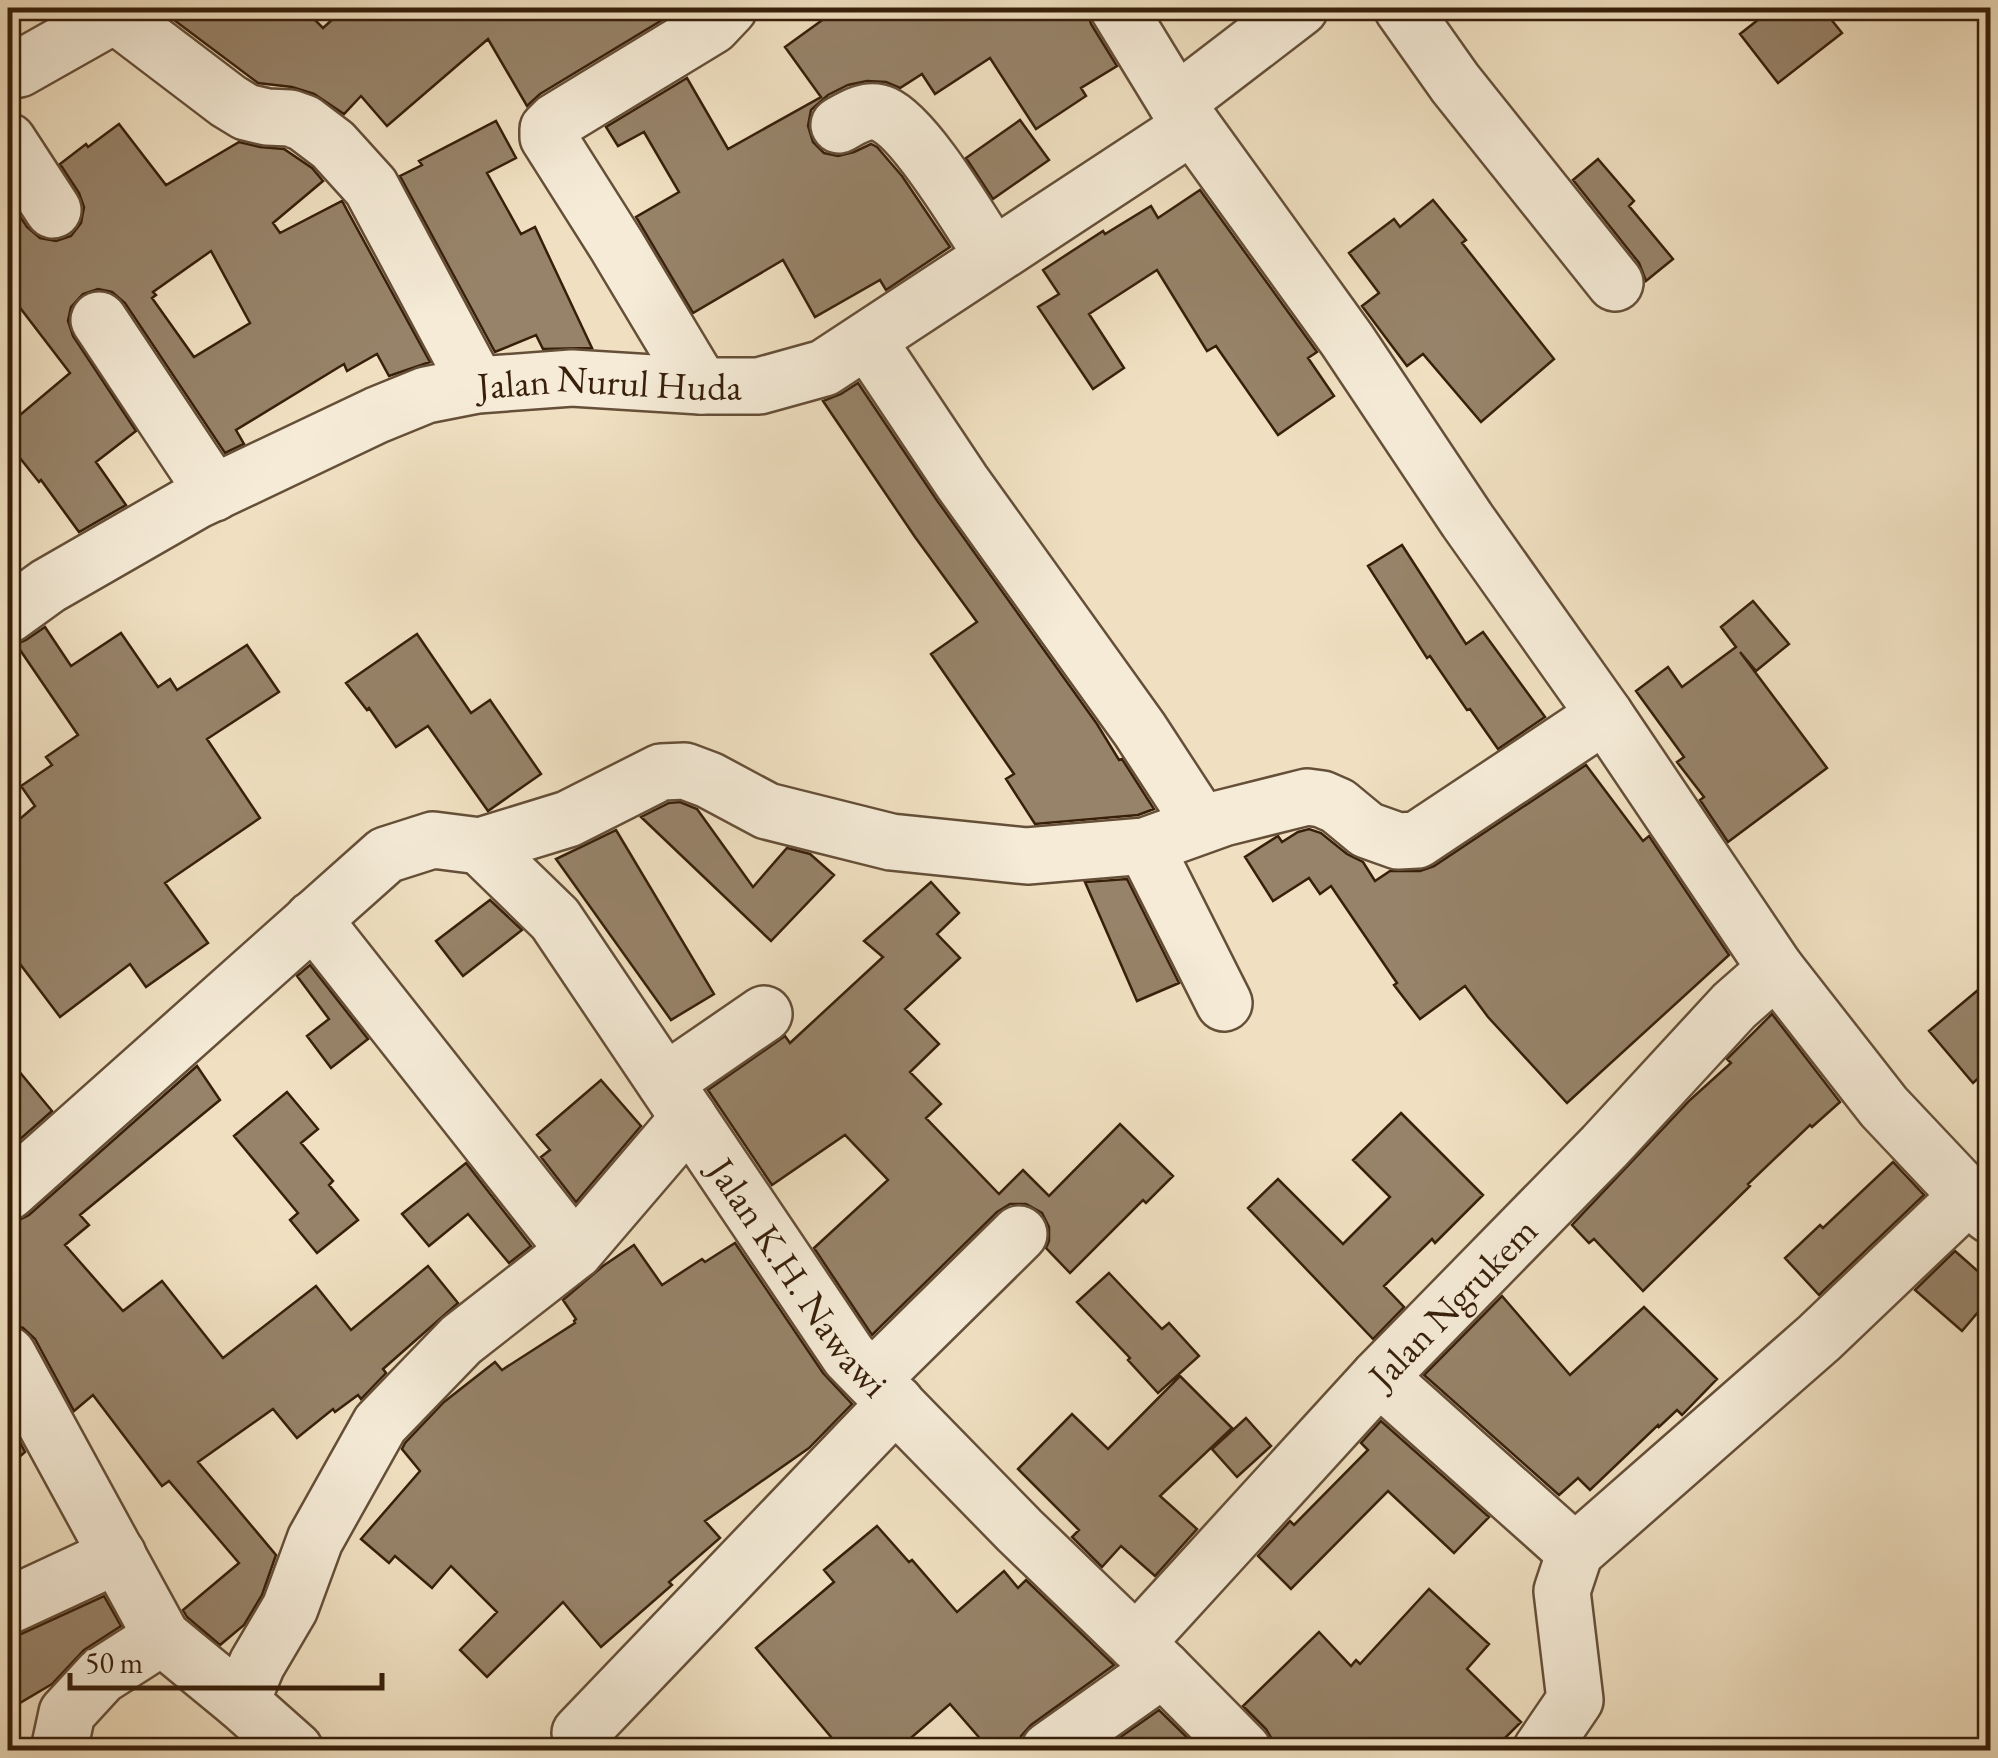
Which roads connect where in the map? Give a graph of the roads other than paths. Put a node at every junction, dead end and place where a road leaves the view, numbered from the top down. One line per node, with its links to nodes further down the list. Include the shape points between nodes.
1 (729, 8): 16 (street, via 712,26 548,128)
2 (1118, 8): 7 (street)
3 (1300, 8): 7 (street, Jalan Nurul Huda)
4 (1402, 8): 12 (street)
5 (121, 11): 6 (street); 15 (street, via 228,101 246,112 304,123 332,145 371,187)
6 (8, 71)
7 (1184, 115): 11 (street, Jalan Nurul Huda); 19 (street)
8 (839, 125): 11 (street, via 882,113 907,133)
9 (8, 141): 10 (street)
10 (54, 210)
11 (993, 256): 14 (street, Jalan Nurul Huda)
12 (1616, 283)
13 (99, 320): 17 (street)
14 (868, 341): 16 (street, Jalan Nurul Huda, via 824,368 759,386); 20 (street)
15 (477, 385): 16 (street, Jalan Nurul Huda, via 572,378); 17 (street, Jalan Nurul Huda, via 426,395)
16 (700, 386)
17 (214, 492): 18 (street, Jalan Nurul Huda)
18 (8, 615)
19 (1605, 714): 20 (street, via 1418,840 1367,830 1322,799); 24 (street)
20 (1202, 825): 22 (street)
21 (480, 846): 22 (street, via 568,818 661,772 685,771 767,811 891,842 1027,856); 23 (street, via 433,840 386,855); 27 (street, Jalan K.H. Nawawi, via 555,919)
22 (1145, 846): 25 (street)
23 (313, 919): 28 (street); 31 (street)
24 (1776, 969): 29 (street, via 1884,1107); 33 (street, Jalan Ngrukem)
25 (1224, 1003)
26 (764, 1014): 27 (street)
27 (677, 1100): 31 (street); 34 (street, Jalan K.H. Nawawi, via 849,1356)
28 (8, 1192)
29 (1979, 1205): 35 (street)
30 (1019, 1234): 34 (street)
31 (575, 1250): 40 (street, via 461,1340 380,1424 315,1540 290,1608)
32 (8, 1355): 36 (street)
33 (1379, 1378): 35 (street); 39 (street, Jalan Ngrukem)
34 (884, 1391): 39 (street, Jalan K.H. Nawawi); 41 (street)
35 (1575, 1552): 46 (street, via 1562,1591 1575,1700)
36 (118, 1555): 37 (street); 38 (street)
37 (8, 1606)
38 (162, 1636): 40 (street); 42 (street, via 89,1688 67,1713)
39 (1150, 1656): 44 (street); 45 (street, Jalan K.H. Nawawi)
40 (242, 1702): 43 (street)
41 (580, 1733)
42 (59, 1750)
43 (295, 1750)
44 (1049, 1750)
45 (1243, 1750)
46 (1541, 1750)

